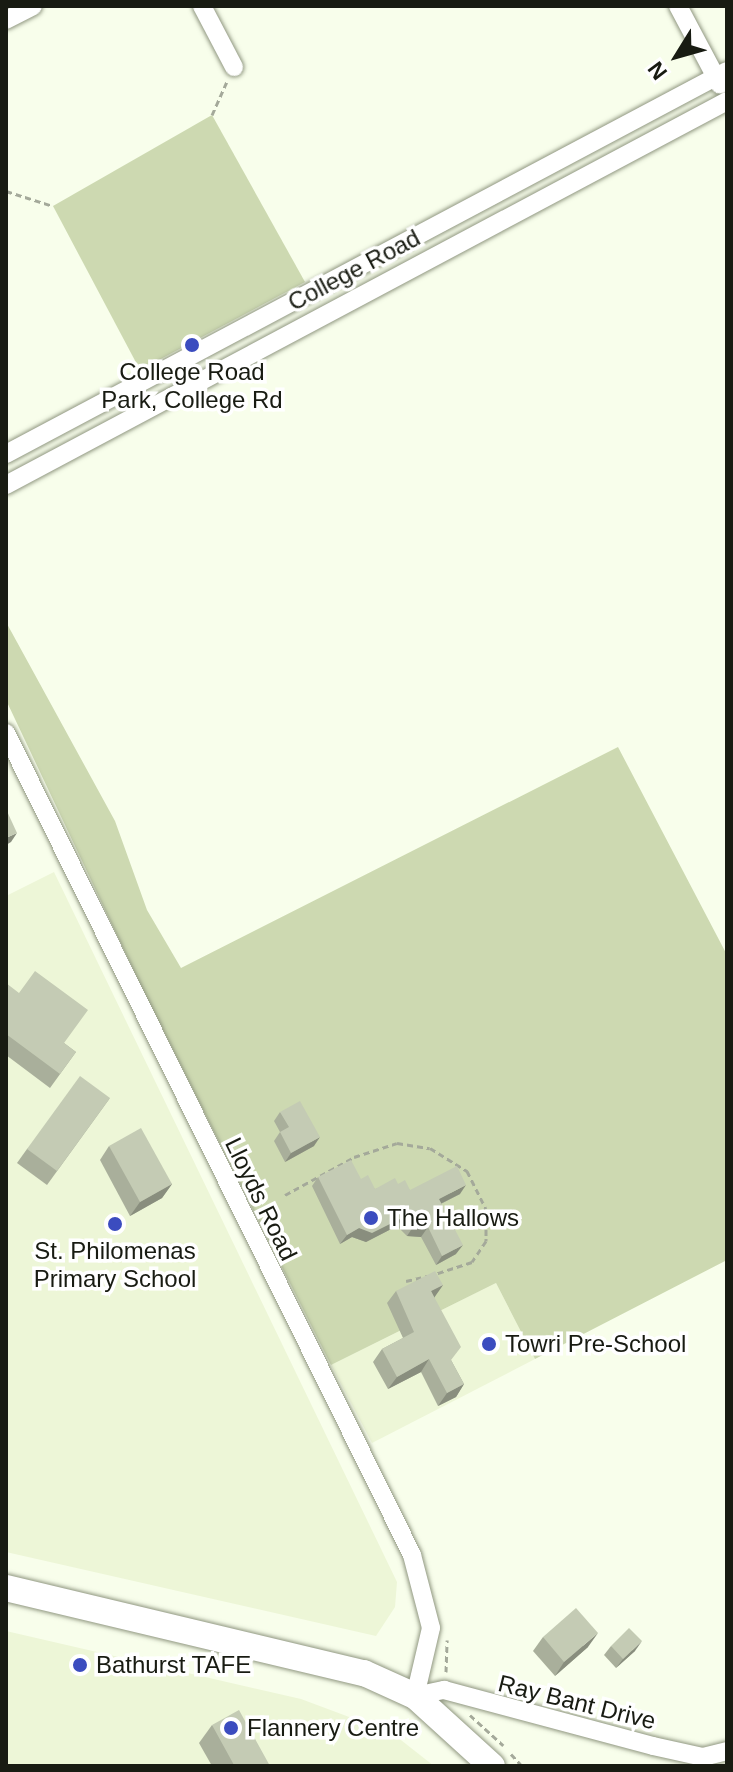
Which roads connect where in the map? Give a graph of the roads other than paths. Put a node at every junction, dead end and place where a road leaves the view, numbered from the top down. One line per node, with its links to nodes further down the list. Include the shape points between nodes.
1 (33, 6): 4 (street)
2 (202, 6): 5 (street)
3 (678, 6): 6 (street)
4 (6, 20)
5 (234, 67)
6 (722, 74): 7 (street); 8 (street, College Road)
7 (727, 100): 9 (street, College Road)
8 (6, 454)
9 (6, 485)
10 (8, 743): 12 (street, Lloyds Road, via 412,1555 431,1628)
11 (6, 1588): 12 (street, via 308,1658 364,1673)
12 (415, 1696): 13 (street, Ray Bant Drive, via 444,1690 703,1757); 14 (street)
13 (727, 1751)
14 (492, 1766)

